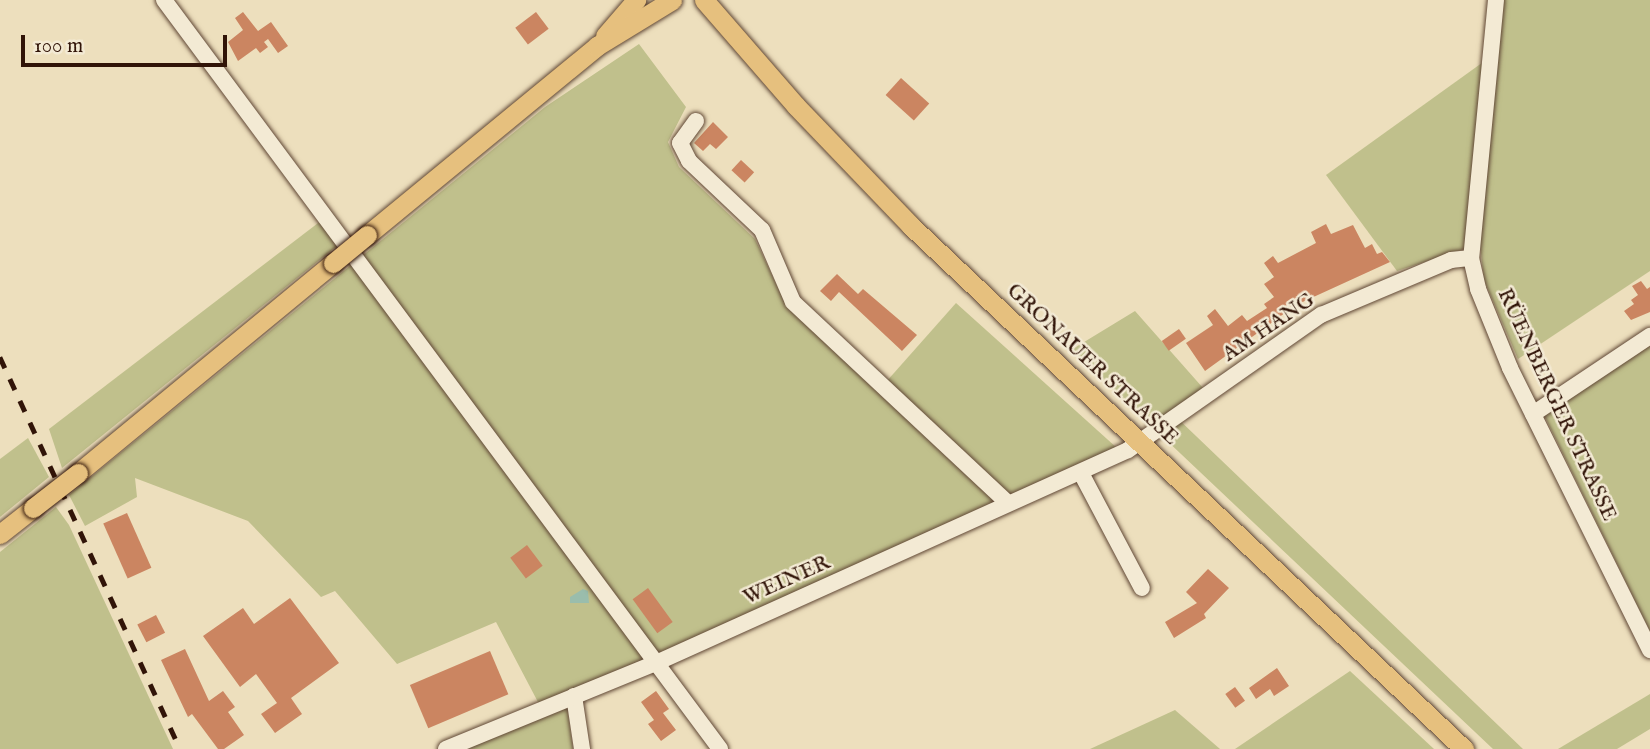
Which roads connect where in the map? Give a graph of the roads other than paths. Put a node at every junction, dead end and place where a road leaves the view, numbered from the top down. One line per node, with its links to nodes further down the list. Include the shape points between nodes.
1 (164, 0): 17 (street)
2 (672, 0): 6 (main road)
3 (704, 0): 11 (main road, GRONAUER STRASSE, via 796,106 910,225)
4 (1496, 0): 8 (street, RÜENBERGER STRASSE)
5 (632, 2): 6 (main road)
6 (597, 46): 14 (main road, bridge)
7 (696, 121): 13 (street, via 680,142 689,161 762,230 793,302)
8 (1471, 258): 10 (street, RÜENBERGER STRASSE, via 1478,289); 11 (street, AM HANG, via 1451,260 1321,315)
9 (1650, 336): 10 (street)
10 (1533, 414): 16 (street, RÜENBERGER STRASSE)
11 (1142, 443): 12 (street, WEINER); 22 (main road, GRONAUER STRASSE)
12 (1081, 472): 13 (street, WEINER); 15 (street)
13 (1009, 503): 17 (street, WEINER)
14 (0, 534)
15 (1142, 588)
16 (1650, 650)
17 (656, 663): 18 (street, WEINER); 21 (street)
18 (574, 696): 19 (street, WEINER); 20 (street)
19 (446, 749)
20 (582, 749)
21 (720, 749)
22 (1464, 749)

